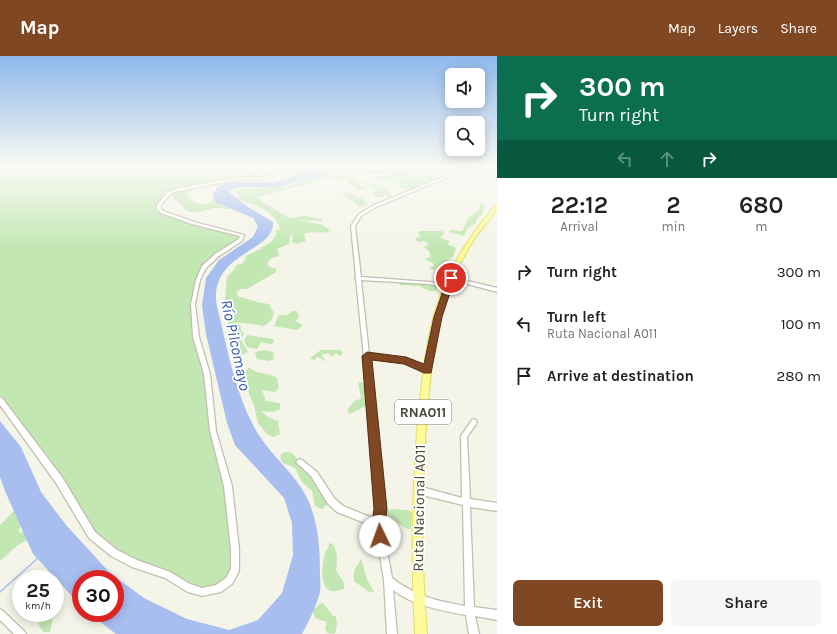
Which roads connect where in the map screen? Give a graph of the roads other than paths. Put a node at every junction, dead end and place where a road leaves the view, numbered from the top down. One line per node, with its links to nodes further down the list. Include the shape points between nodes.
1 (167, 195): 10 (street, via 159,205 159,209 168,214 242,235 241,240 217,255 204,268 192,304 196,337 207,374 213,431 228,486 235,549 235,570 229,581 218,589 202,592 188,588 167,575 134,564 114,553 92,535 59,480)
2 (402, 195): 4 (street, via 375,206 354,222)
3 (497, 207): 5 (main road, Ruta Nacional A011 / RNA011, via 473,236)
4 (357, 278): 6 (street); 8 (street)
5 (451, 278): 6 (main road, Ruta Nacional A011 / RNA011); 7 (street)
6 (447, 287): 9 (main road, Ruta Nacional A011 / RNA011)
7 (497, 290)
8 (367, 356): 9 (street, via 406,361); 16 (street, via 380,509)
9 (427, 370): 13 (main road, Ruta Nacional A011 / RNA011)
10 (0, 400)
11 (474, 422): 14 (street, via 464,436)
12 (300, 462): 16 (street, via 314,474 340,509)
13 (418, 490): 14 (street); 18 (main road, Ruta Nacional A011 / RNA011)
14 (466, 502): 15 (street); 19 (street)
15 (497, 507)
16 (378, 524): 17 (street)
17 (388, 580): 18 (street, via 396,588); 23 (street)
18 (419, 599): 19 (street); 24 (main road, Ruta Nacional A011 / RNA011)
19 (470, 611): 21 (street); 25 (street)
20 (0, 614): 22 (street)
21 (497, 615)
22 (21, 634)
23 (392, 634)
24 (421, 634)
25 (474, 634)

